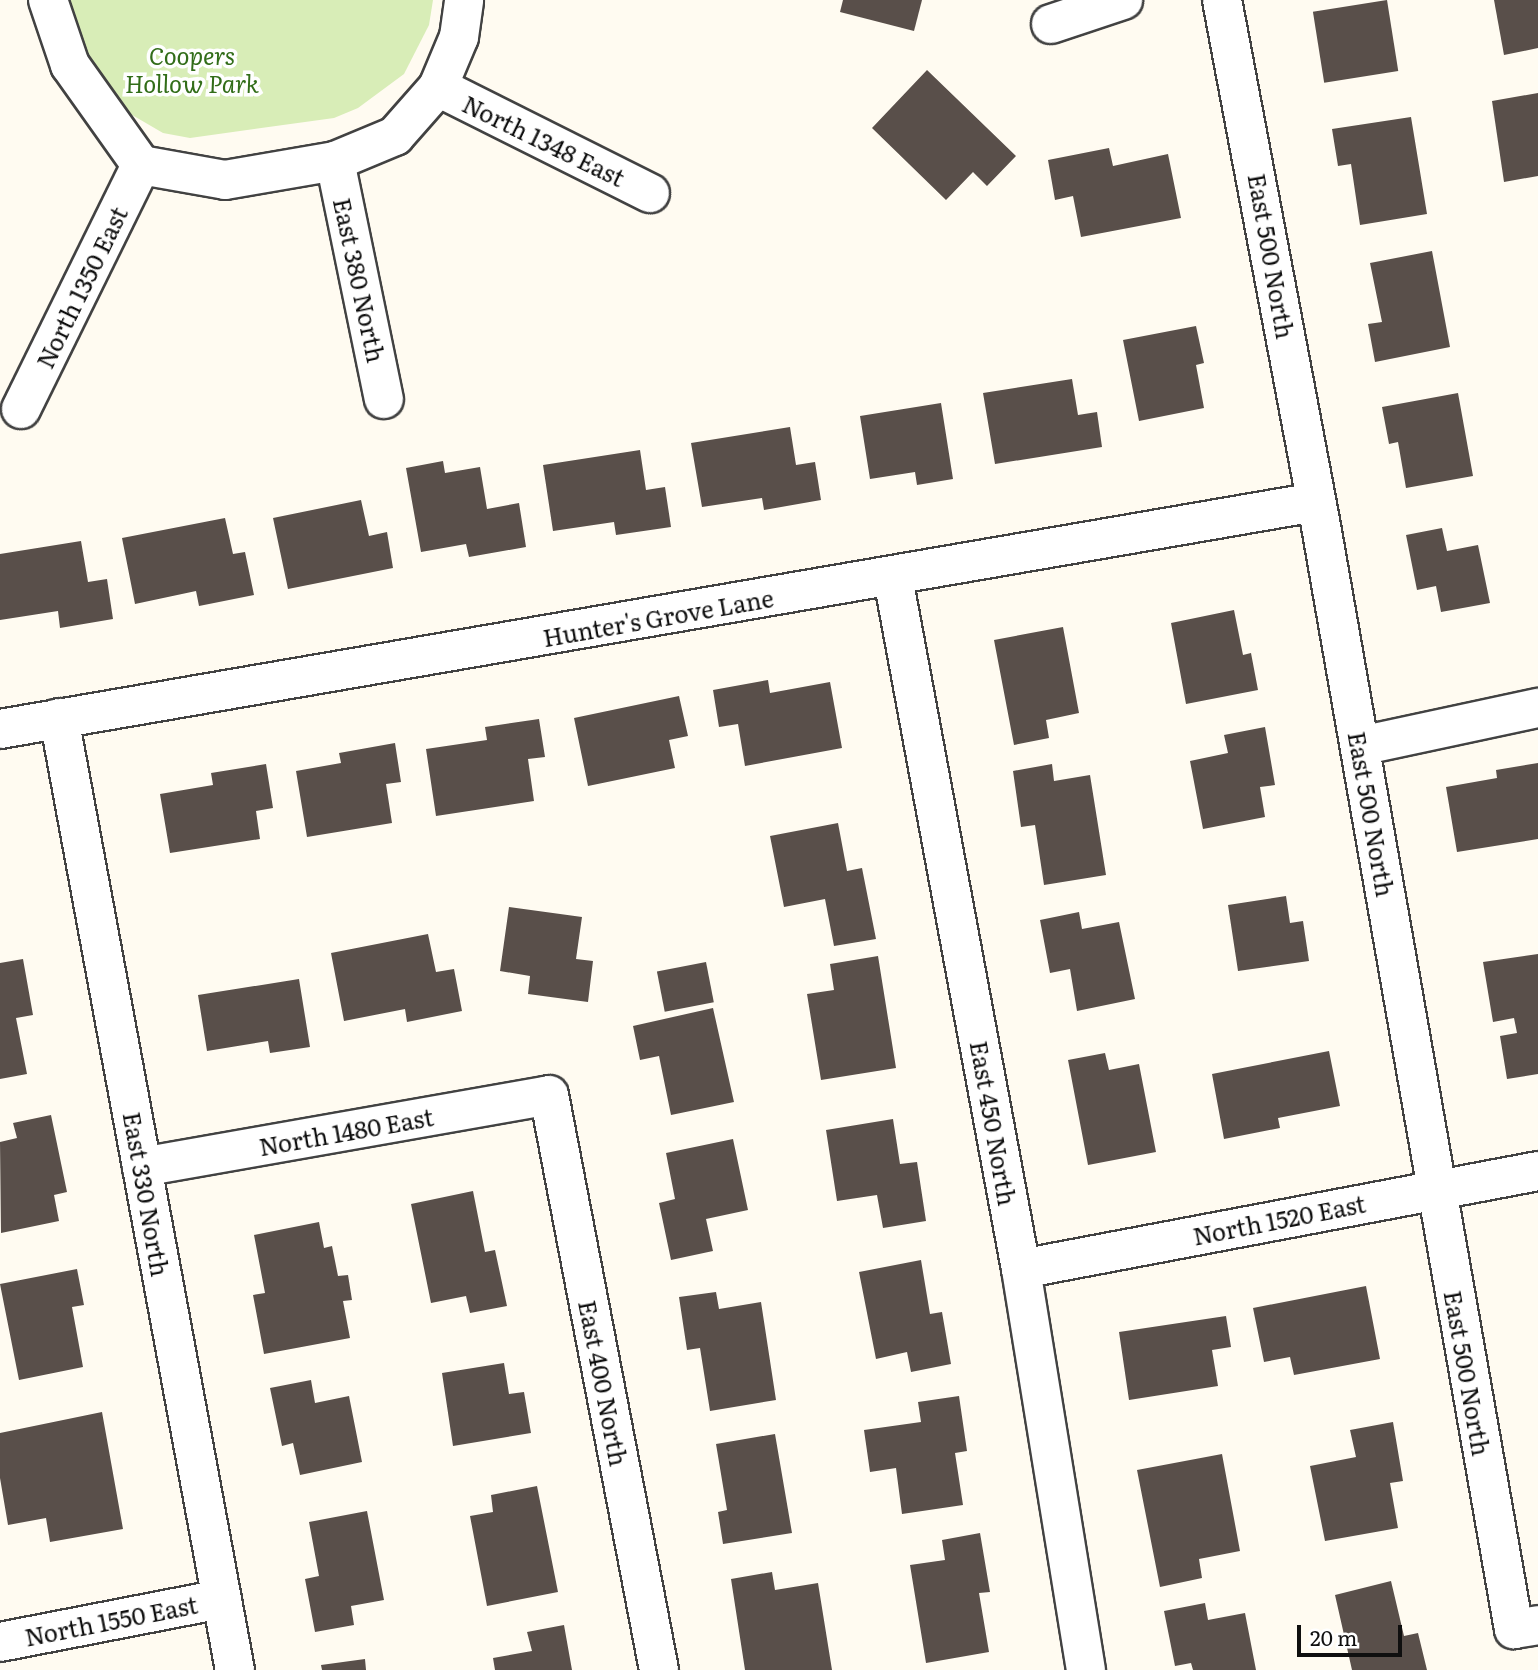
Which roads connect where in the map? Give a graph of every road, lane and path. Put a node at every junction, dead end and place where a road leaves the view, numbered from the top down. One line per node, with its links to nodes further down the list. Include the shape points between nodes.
1 (48, 0): 8 (street, via 70,65)
2 (464, 0): 6 (street, via 459,37)
3 (1123, 0): 5 (street)
4 (1222, 0): 12 (street, East 500 North)
5 (1051, 24)
6 (438, 87): 7 (street, via 395,136); 9 (street, North 1348 East)
7 (335, 161): 8 (street, via 225,180); 10 (street, East 380 North)
8 (141, 165): 11 (street, North 1350 East)
9 (650, 193)
10 (384, 399)
11 (21, 409)
12 (1316, 502): 13 (street, Hunter's Grove Lane); 17 (street, East 500 North)
13 (893, 578): 15 (street, Hunter's Grove Lane); 22 (street, East 450 North)
14 (1538, 708): 17 (street)
15 (59, 718): 16 (street, Hunter's Grove Lane); 19 (street, East 330 North)
16 (0, 729)
17 (1360, 746): 21 (street, East 500 North)
18 (550, 1095): 19 (street, North 1480 East); 27 (street, East 400 North)
19 (142, 1167): 23 (street, East 330 North)
20 (1538, 1171): 21 (street, North 1520 East)
21 (1435, 1190): 22 (street, North 1520 East); 24 (street, East 500 North)
22 (1021, 1269): 28 (street, East 450 North)
23 (222, 1598): 25 (street, North 1550 East); 26 (street, East 330 North)
24 (1526, 1627)
25 (0, 1642)
26 (234, 1670)
27 (659, 1670)
28 (1086, 1670)

